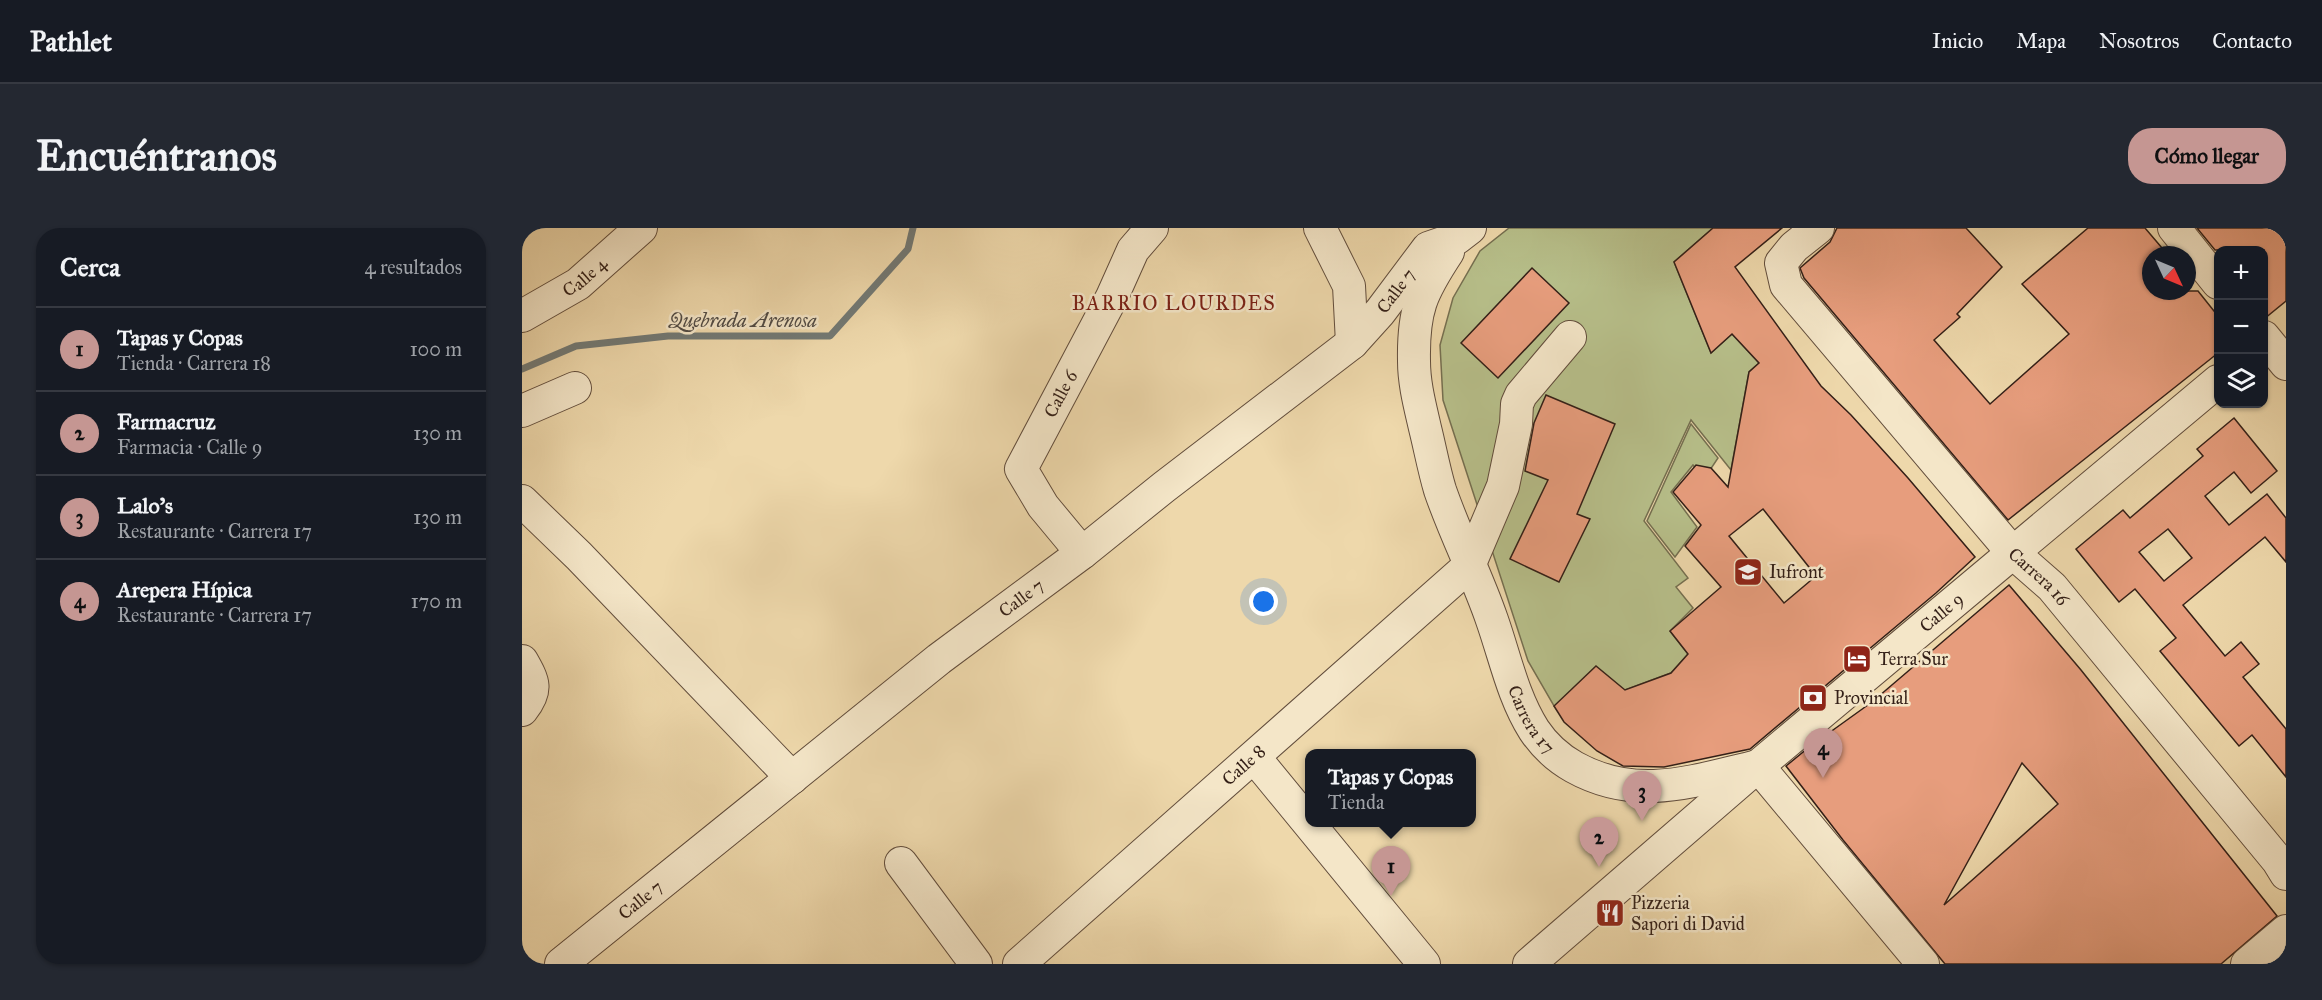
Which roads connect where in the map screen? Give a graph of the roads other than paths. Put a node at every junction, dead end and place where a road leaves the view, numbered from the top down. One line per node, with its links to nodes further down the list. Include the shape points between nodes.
1 (641, 228): 8 (street, Calle 4, via 579,284)
2 (1152, 228): 16 (street, Calle 6, via 1133,250 1021,469 1043,506)
3 (1320, 228): 10 (street, via 1349,286)
4 (1818, 228): 15 (street, Carrera 16, via 1781,263 1786,285)
5 (2174, 228): 7 (street)
6 (1464, 233): 10 (street, Calle 7, via 1428,248); 17 (street, Carrera 17, via 1428,283 1418,306 1413,364 1440,489)
7 (2214, 278)
8 (522, 316)
9 (1570, 336): 17 (street, via 1516,404 1516,424 1503,486)
10 (1352, 343): 16 (street, Calle 7)
11 (2214, 384): 15 (street, Calle 9)
12 (575, 388): 13 (street)
13 (522, 411)
14 (522, 501): 22 (street)
15 (2012, 552): 21 (street, Calle 9); 26 (street, Carrera 16, via 2052,587)
16 (1082, 553): 22 (street, Calle 7, via 939,659)
17 (1469, 566): 20 (street, Calle 8); 21 (street, Carrera 17, via 1492,618 1520,704 1550,750 1572,766 1602,781 1644,788 1682,784)
18 (522, 661): 19 (street, via 533,681 532,698)
19 (522, 710)
20 (1255, 758): 23 (street); 30 (street, Calle 8)
21 (1758, 766): 32 (street, Calle 9); 33 (street)
22 (792, 778): 28 (street, Calle 7)
23 (1305, 819)
24 (1312, 827): 31 (street)
25 (901, 863): 29 (street)
26 (2286, 874)
27 (2286, 931): 34 (street)
28 (561, 964)
29 (976, 964)
30 (1019, 964)
31 (1424, 964)
32 (1528, 964)
33 (1923, 964)
34 (2247, 964)

